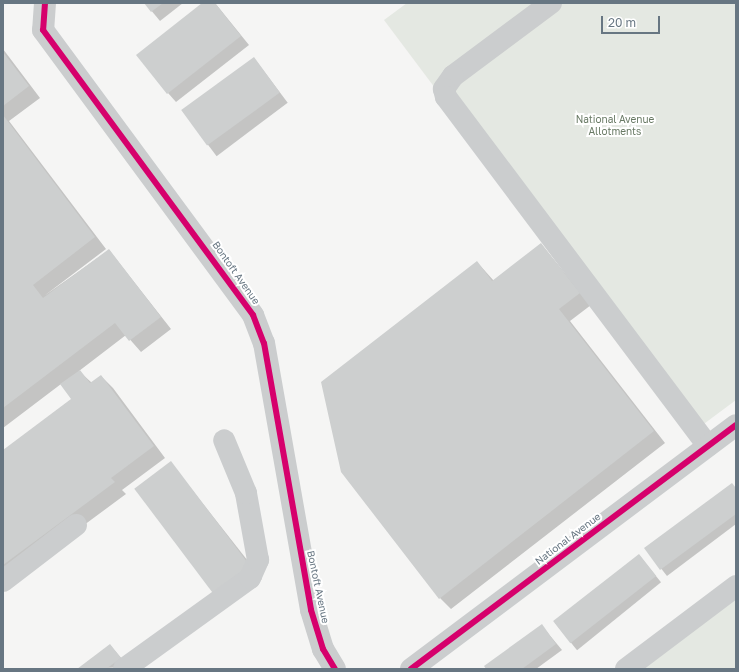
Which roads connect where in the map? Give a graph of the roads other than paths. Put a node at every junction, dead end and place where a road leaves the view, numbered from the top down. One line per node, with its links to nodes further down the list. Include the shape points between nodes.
1 (45, 3): 10 (street, Bontoft Avenue, via 43,30 253,315 264,343 310,610 323,649)
2 (551, 3): 5 (street, via 453,76 444,89 446,97)
3 (736, 425): 5 (street, National Avenue)
4 (224, 440): 9 (street, via 246,493 258,560 253,572 250,578)
5 (708, 446): 11 (street, National Avenue)
6 (76, 526): 7 (street)
7 (3, 581)
8 (736, 586): 12 (street)
9 (124, 669)
10 (335, 669)
11 (411, 669)
12 (626, 669)

